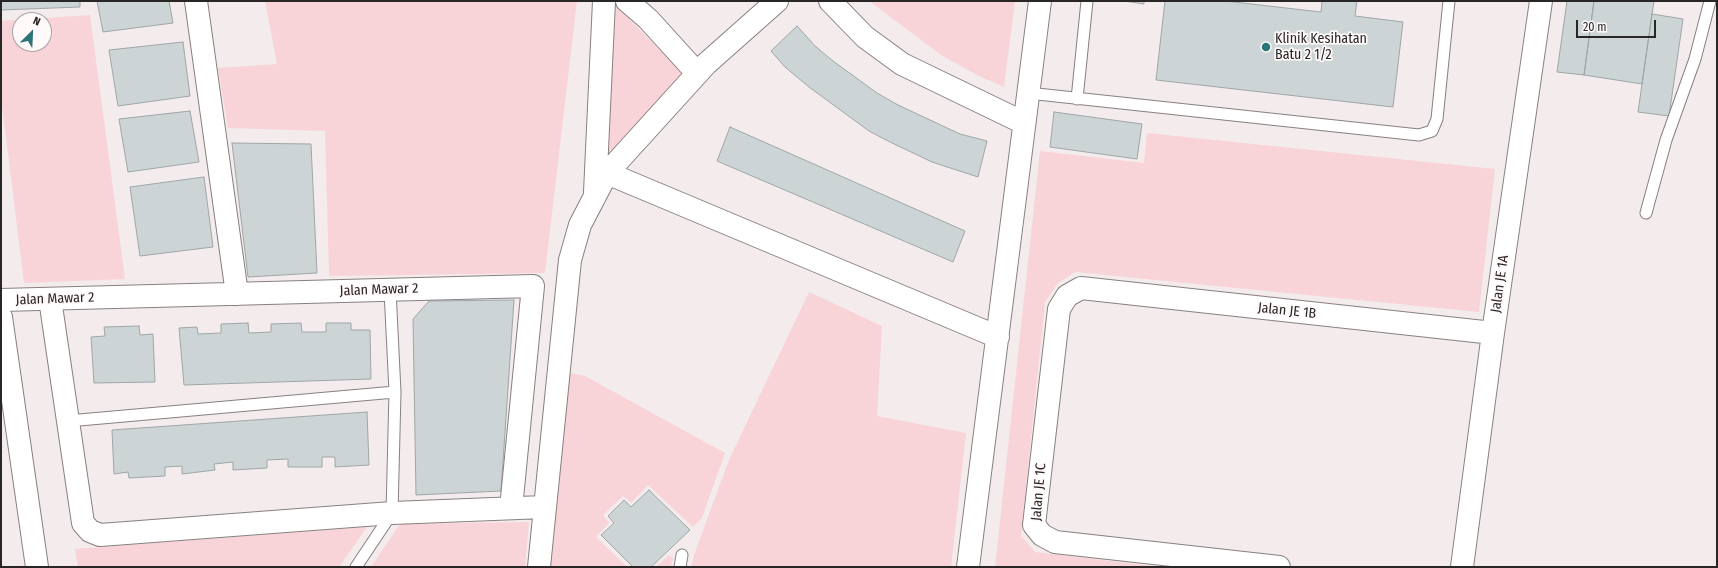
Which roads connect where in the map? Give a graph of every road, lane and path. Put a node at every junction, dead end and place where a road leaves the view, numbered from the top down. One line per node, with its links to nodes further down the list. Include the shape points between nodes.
1 (196, 1): 20 (street)
2 (604, 1): 16 (street)
3 (627, 1): 11 (street, via 648,19)
4 (777, 1): 11 (street)
5 (830, 1): 14 (street, via 865,37 902,64)
6 (1040, 1): 12 (street)
7 (1087, 1): 13 (lane)
8 (1449, 1): 13 (lane, via 1437,119 1432,131 1419,135)
9 (1541, 1): 24 (street, Jalan JE 1A)
10 (1710, 1): 17 (lane)
11 (697, 73): 15 (street)
12 (1028, 93): 13 (lane); 14 (street)
13 (1077, 99)
14 (1024, 123): 25 (street)
15 (607, 173): 16 (street); 25 (street)
16 (595, 196): 29 (street, via 580,225 570,260)
17 (1646, 213)
18 (1081, 288): 24 (street, Jalan JE 1B); 38 (street, Jalan JE 1C, via 1067,296 1059,309 1034,525 1042,535 1055,542)
19 (390, 290): 20 (street, Jalan Mawar 2); 26 (lane); 30 (street, Jalan Mawar 2, via 533,286)
20 (237, 294): 21 (street, Jalan Mawar 2)
21 (50, 299): 22 (street, Jalan Mawar 2); 28 (street)
22 (1, 300)
23 (1, 317): 27 (street)
24 (1493, 333): 39 (street, Jalan JE 1A)
25 (998, 337): 37 (street)
26 (395, 392): 28 (lane); 31 (lane)
27 (7, 398): 33 (street)
28 (68, 421): 31 (street, via 83,523 90,531 100,535)
29 (544, 507): 30 (street); 35 (street)
30 (511, 508): 31 (street)
31 (392, 513): 34 (lane)
32 (682, 555): 36 (lane)
33 (37, 567)
34 (356, 567)
35 (539, 567)
36 (680, 567)
37 (968, 567)
38 (1279, 567)
39 (1462, 567)

